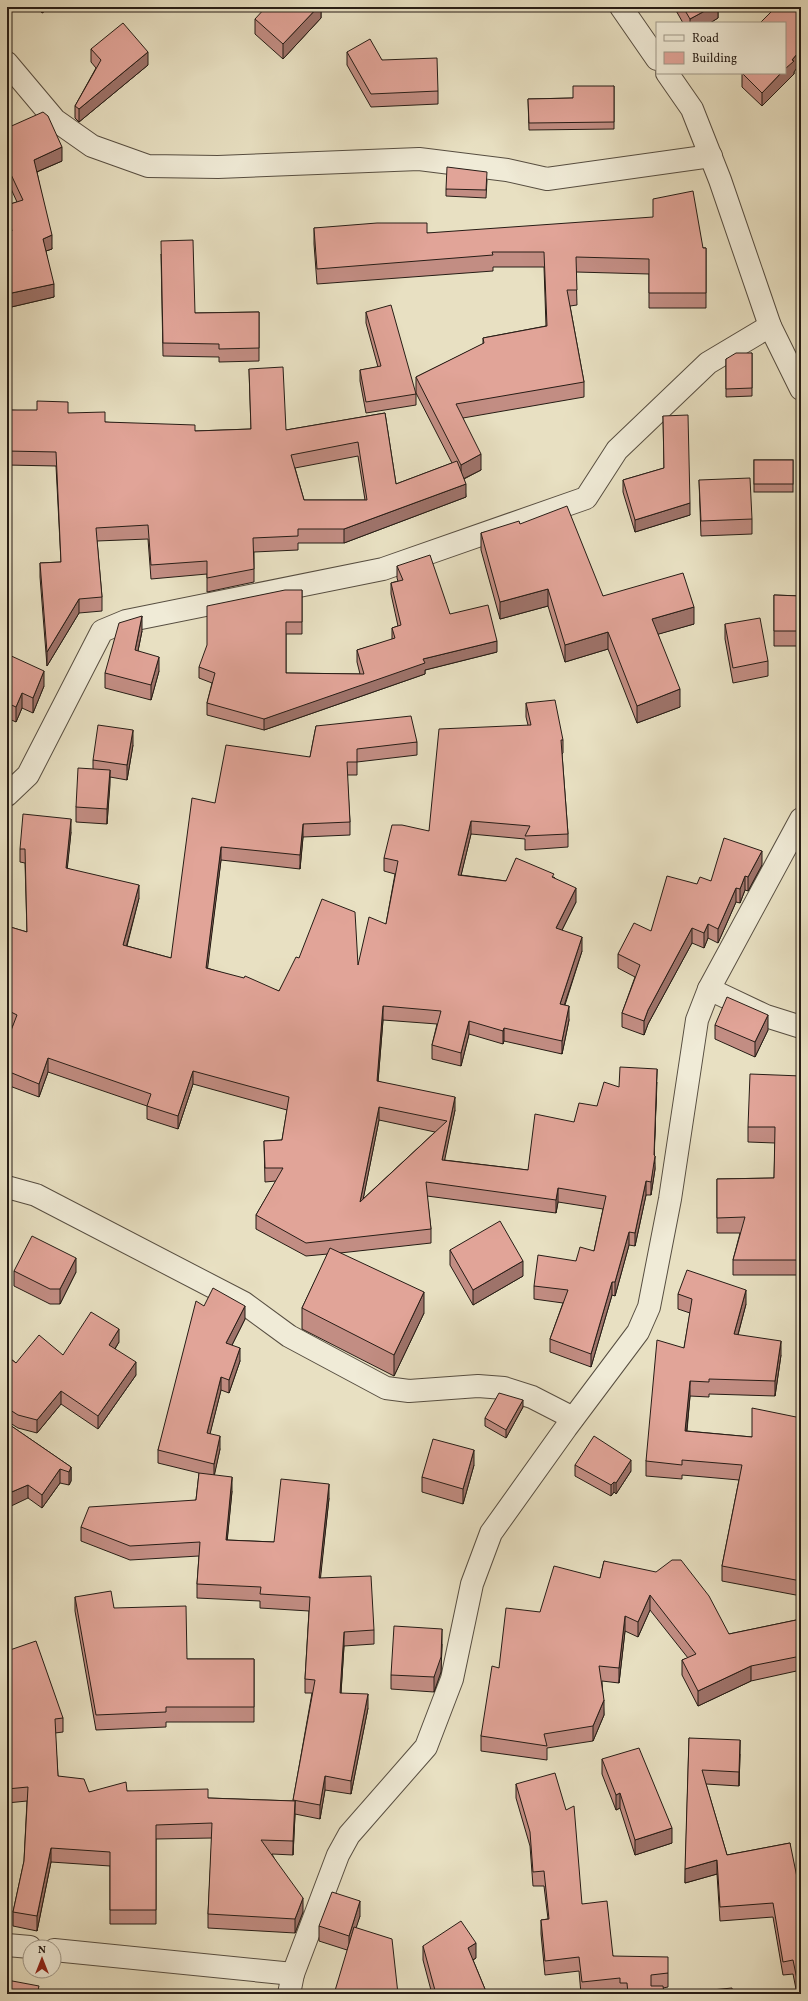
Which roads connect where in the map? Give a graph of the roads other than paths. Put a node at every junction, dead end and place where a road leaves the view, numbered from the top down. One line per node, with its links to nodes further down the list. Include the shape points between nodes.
1 (621, 7): 2 (street)
2 (656, 58)
3 (7, 63): 5 (street, via 55,120 92,146 148,166 218,167 420,160 507,170 547,179)
4 (668, 74): 5 (street, via 692,108)
5 (711, 156): 6 (street)
6 (770, 326): 7 (street); 8 (street, via 708,363 618,450 586,498 383,569 126,621 102,631 28,775)
7 (801, 389)
8 (7, 795)
9 (801, 819): 10 (street)
10 (709, 989): 11 (street, via 766,1016); 13 (street, via 697,1020 670,1199 649,1307 638,1332)
11 (801, 1027)
12 (7, 1187): 13 (street, via 36,1195 244,1303 290,1336 386,1388 409,1391 478,1386 504,1388 532,1397)
13 (574, 1418): 17 (street, via 491,1533 472,1584 452,1679 426,1747 349,1835 338,1855)
14 (7, 1945): 15 (street)
15 (22, 1946)
16 (62, 1951): 17 (street)
17 (291, 1984)

